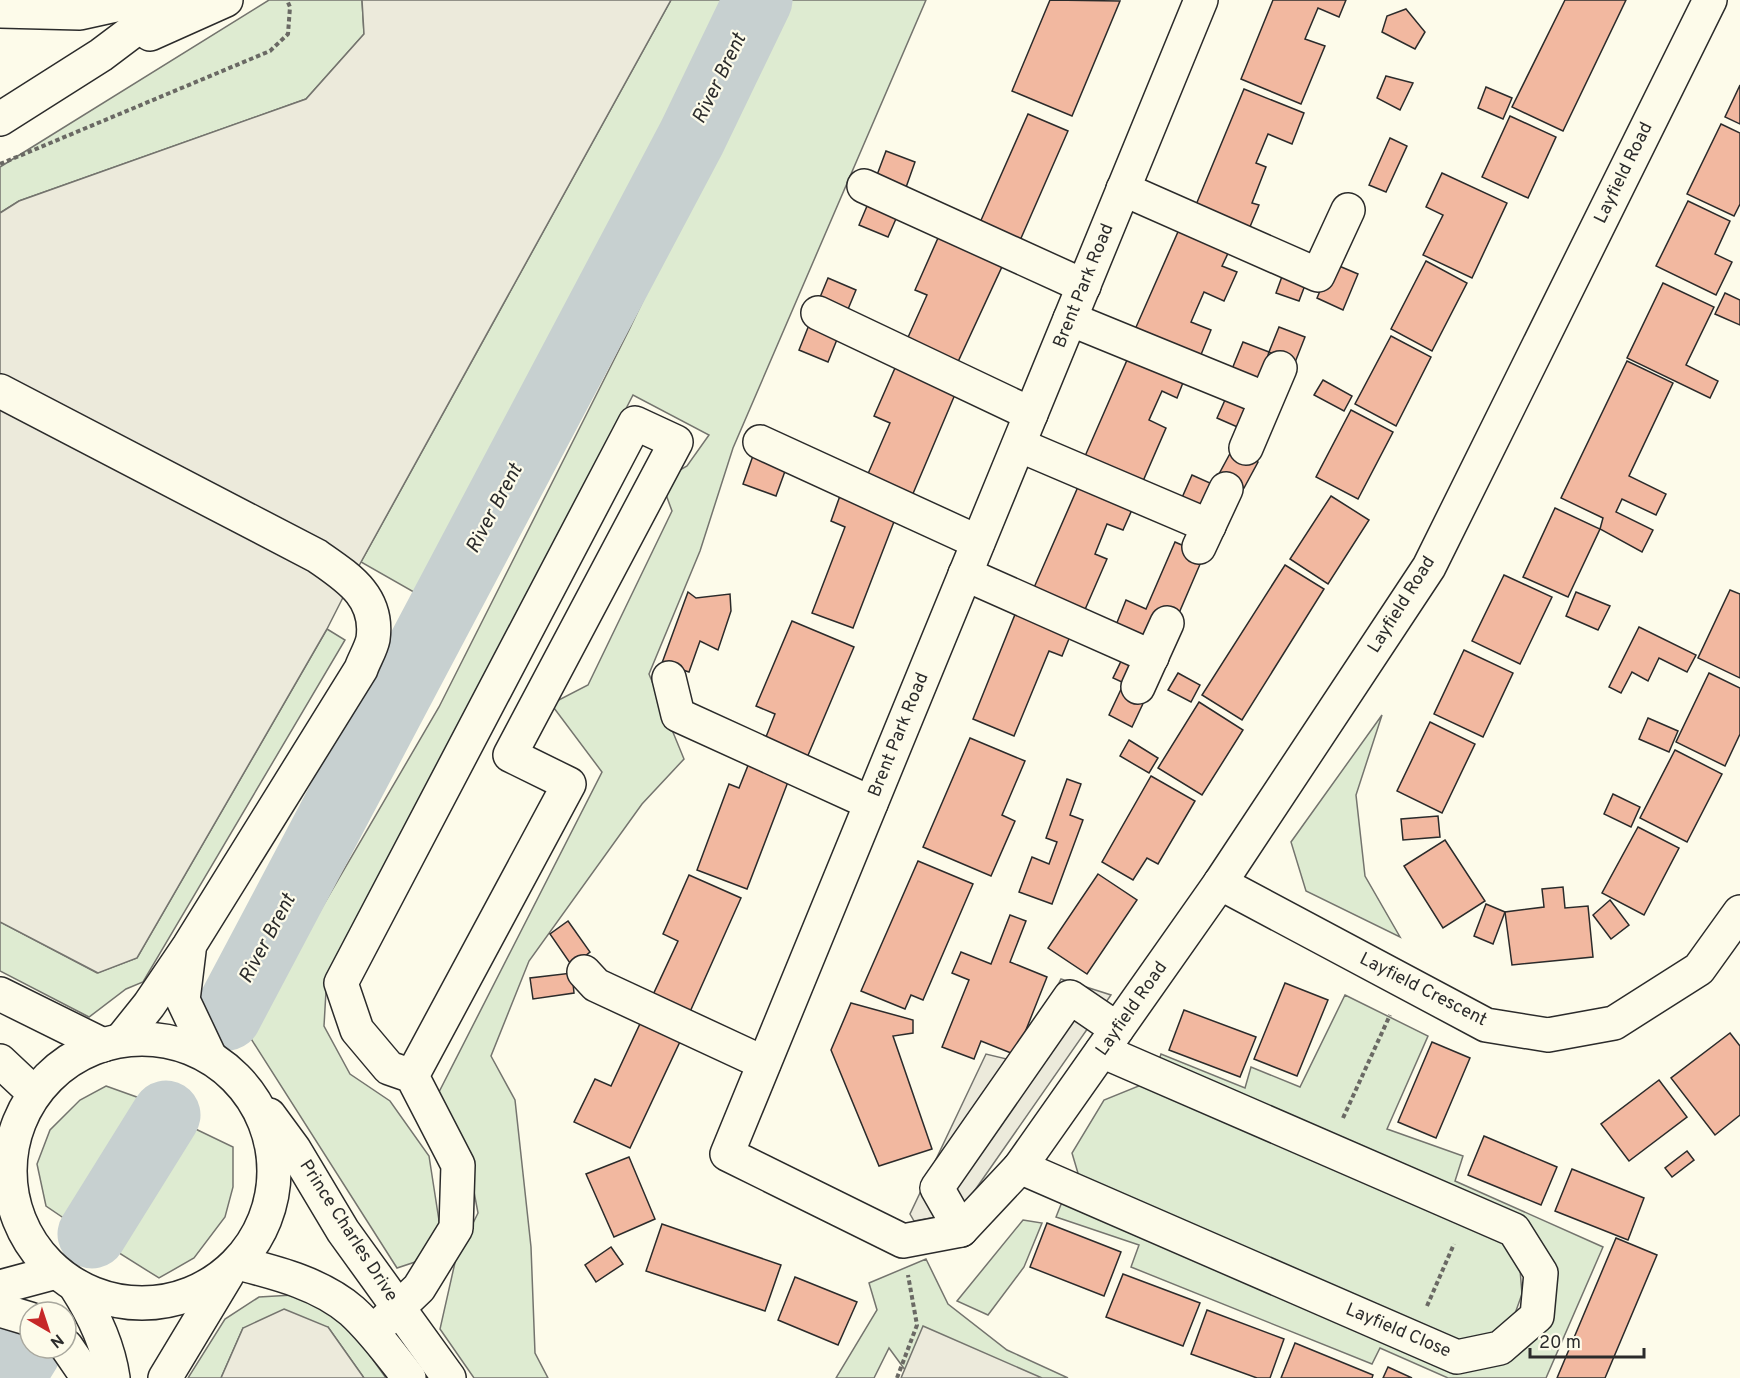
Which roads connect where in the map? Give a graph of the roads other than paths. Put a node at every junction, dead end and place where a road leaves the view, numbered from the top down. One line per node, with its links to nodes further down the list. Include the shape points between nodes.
1 (139, 0): 6 (main road, via 80,13)
2 (174, 0): 7 (main road)
3 (226, 0): 7 (main road)
4 (1201, 0): 10 (main road, Brent Park Road)
5 (1710, 0): 30 (main road, Layfield Road, via 1429,567)
6 (0, 11)
7 (102, 55): 8 (main road)
8 (0, 119)
9 (864, 186): 12 (main road)
10 (1123, 189): 11 (main road, via 1318,274); 12 (main road, Brent Park Road)
11 (1348, 210)
12 (1084, 286): 14 (main road, Brent Park Road)
13 (818, 313): 18 (main road)
14 (1070, 319): 17 (main road); 18 (main road, Brent Park Road)
15 (1280, 368): 17 (main road)
16 (0, 391): 32 (main road, via 317,556 348,577 365,595 372,613 373,639 361,669)
17 (1266, 399): 21 (main road)
18 (1031, 414): 20 (main road, Brent Park Road)
19 (760, 442): 23 (main road)
20 (1018, 445): 22 (main road, via 1204,537); 23 (main road, Brent Park Road)
21 (1246, 448)
22 (1226, 489)
23 (978, 542): 24 (main road, Brent Park Road)
24 (965, 574): 26 (main road); 29 (main road, Brent Park Road)
25 (1167, 623): 26 (main road)
26 (1152, 657): 28 (main road)
27 (669, 678): 29 (main road, via 678,715)
28 (1138, 687)
29 (871, 803): 39 (main road, Brent Park Road)
30 (1220, 883): 31 (main road, Layfield Crescent, via 1486,1025 1548,1035 1614,1023 1699,969); 35 (main road, Layfield Road)
31 (1740, 912)
32 (189, 946): 36 (main road, via 149,1005); 37 (main road, via 183,1000)
33 (584, 972): 39 (main road, via 596,985)
34 (0, 994): 36 (main road)
35 (1110, 1040): 44 (main road, Layfield Road); 44 (main road, Layfield Close, via 1329,1149 1514,1230 1541,1273 1537,1316 1500,1348 1457,1357); 45 (main road, Layfield Close, via 1070,997 937,1188)
36 (112, 1042): 37 (main road, via 172,1042); 42 (main road, via 65,1063)
37 (210, 1057): 41 (main road)
38 (0, 1061): 42 (main road)
39 (764, 1063): 45 (main road, Brent Park Road, via 727,1154 903,1241)
40 (412, 1076): 40 (main road, via 569,784 510,755 676,442 635,423 341,983 357,1030 389,1068); 49 (main road, via 458,1165 456,1228 419,1288)
41 (244, 1086): 46 (main road, via 265,1121 275,1160 272,1201 256,1239); 49 (main road, Prince Charles Drive, via 294,1149 343,1231)
42 (34, 1093): 43 (main road)
43 (5, 1158): 47 (main road, via 17,1217 33,1247)
44 (1020, 1167): 45 (main road)
45 (961, 1230)
46 (234, 1267): 47 (main road, via 195,1293 156,1304 114,1302); 52 (main road, Prince Charles Drive, via 294,1279 323,1291 351,1310); 56 (main road)
47 (66, 1280): 48 (main road); 55 (main road, via 94,1314)
48 (0, 1287)
49 (397, 1307): 52 (main road); 58 (main road, Prince Charles Drive)
50 (0, 1310): 51 (main road)
51 (18, 1315)
52 (373, 1332): 57 (main road, Prince Charles Drive)
53 (76, 1360): 54 (main road)
54 (88, 1378)
55 (113, 1378)
56 (165, 1378)
57 (409, 1378)
58 (449, 1378)

